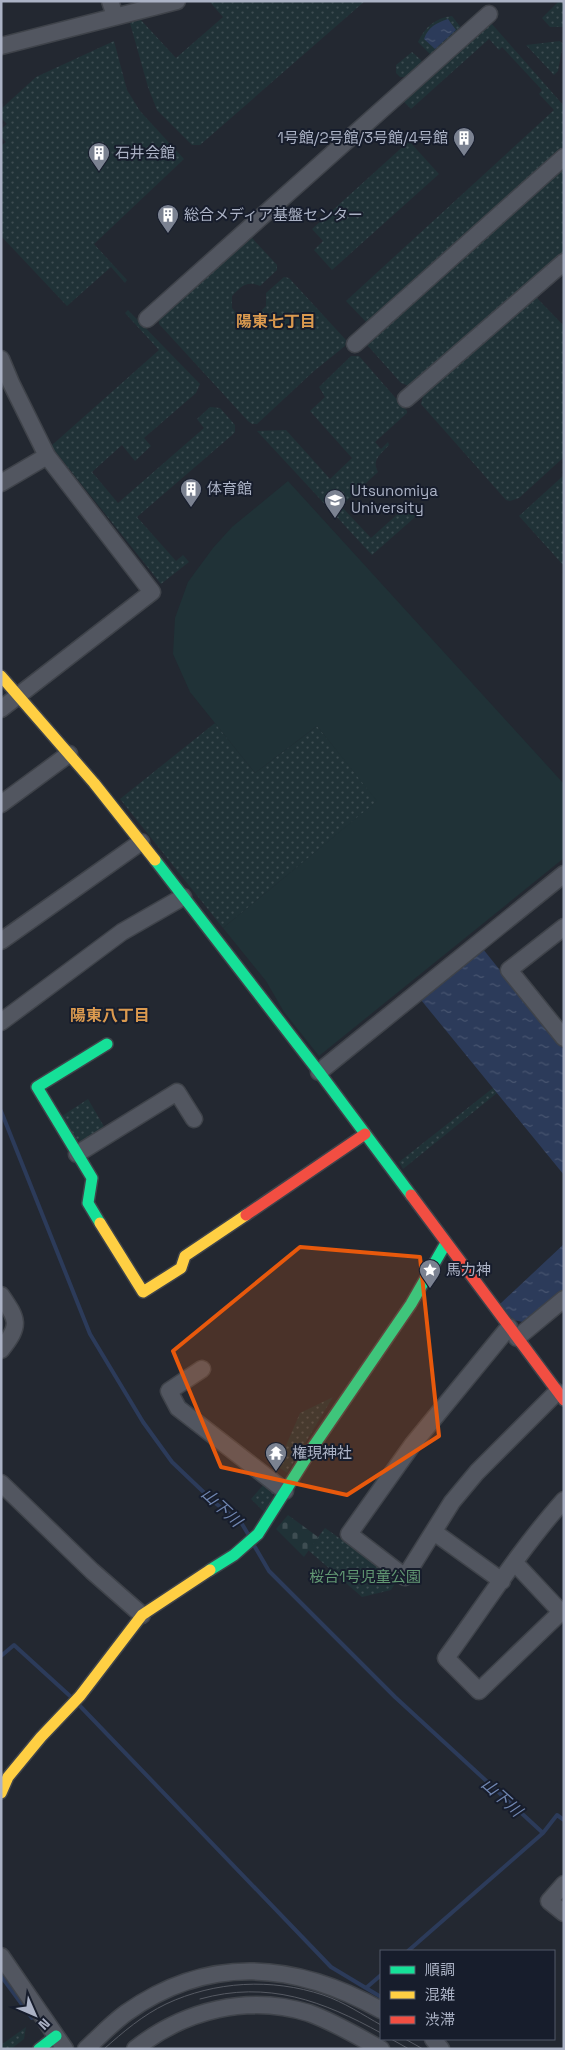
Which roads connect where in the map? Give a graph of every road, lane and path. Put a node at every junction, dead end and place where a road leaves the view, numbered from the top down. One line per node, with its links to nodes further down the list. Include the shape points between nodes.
1 (177, 1): 2 (street)
2 (113, 9): 4 (street)
3 (489, 14): 7 (street)
4 (1, 46)
5 (564, 158): 8 (street)
6 (564, 262): 10 (street)
7 (147, 319)
8 (355, 344)
9 (1, 358): 11 (street)
10 (406, 400)
11 (47, 456): 12 (street); 14 (street, via 152,592)
12 (1, 483)
13 (1, 676): 14 (street)
14 (19, 697): 15 (street); 16 (street)
15 (1, 709)
16 (69, 754): 17 (street); 18 (street)
17 (1, 804)
18 (141, 842): 20 (street); 22 (street)
19 (564, 874): 26 (street)
20 (183, 897): 23 (street, via 122,932); 26 (street)
21 (562, 932): 24 (street, via 509,970)
22 (1, 940)
23 (1, 1022)
24 (564, 1038)
25 (107, 1044): 29 (street, via 37,1087)
26 (319, 1072): 28 (street)
27 (194, 1119): 29 (street, via 177,1092)
28 (365, 1134): 29 (street, via 185,1256 181,1268 142,1292 88,1203 92,1178); 30 (street)
29 (77, 1154)
30 (446, 1243): 33 (street); 38 (street, via 411,1304)
31 (1, 1295): 34 (street, via 15,1315 15,1325 11,1338)
32 (564, 1299): 33 (street)
33 (513, 1333): 36 (street); 40 (street, via 413,1444 348,1534 405,1577)
34 (1, 1350)
35 (202, 1369): 38 (street, via 169,1391 178,1408)
36 (560, 1396): 40 (street, via 476,1472)
37 (1, 1483): 43 (street)
38 (285, 1491): 43 (street, via 258,1534 240,1550)
39 (564, 1500): 41 (street)
40 (434, 1532): 42 (street)
41 (515, 1562): 42 (street); 42 (street, via 561,1612 479,1691 446,1658)
42 (502, 1581)
43 (142, 1615): 44 (street, via 80,1696 8,1777)
44 (1, 1793)
45 (564, 1884): 46 (street, via 549,1901)
46 (564, 1913)
47 (1, 1956): 49 (street)
48 (380, 2009): 51 (street, via 340,1989 308,1978 274,1971 231,1972 173,1986 148,1999 125,2013)
49 (60, 2042): 50 (street)
50 (38, 2049)
51 (86, 2049)
52 (136, 2049): 53 (street, via 192,2016 221,2008 251,2005 308,2013)
53 (381, 2049)

